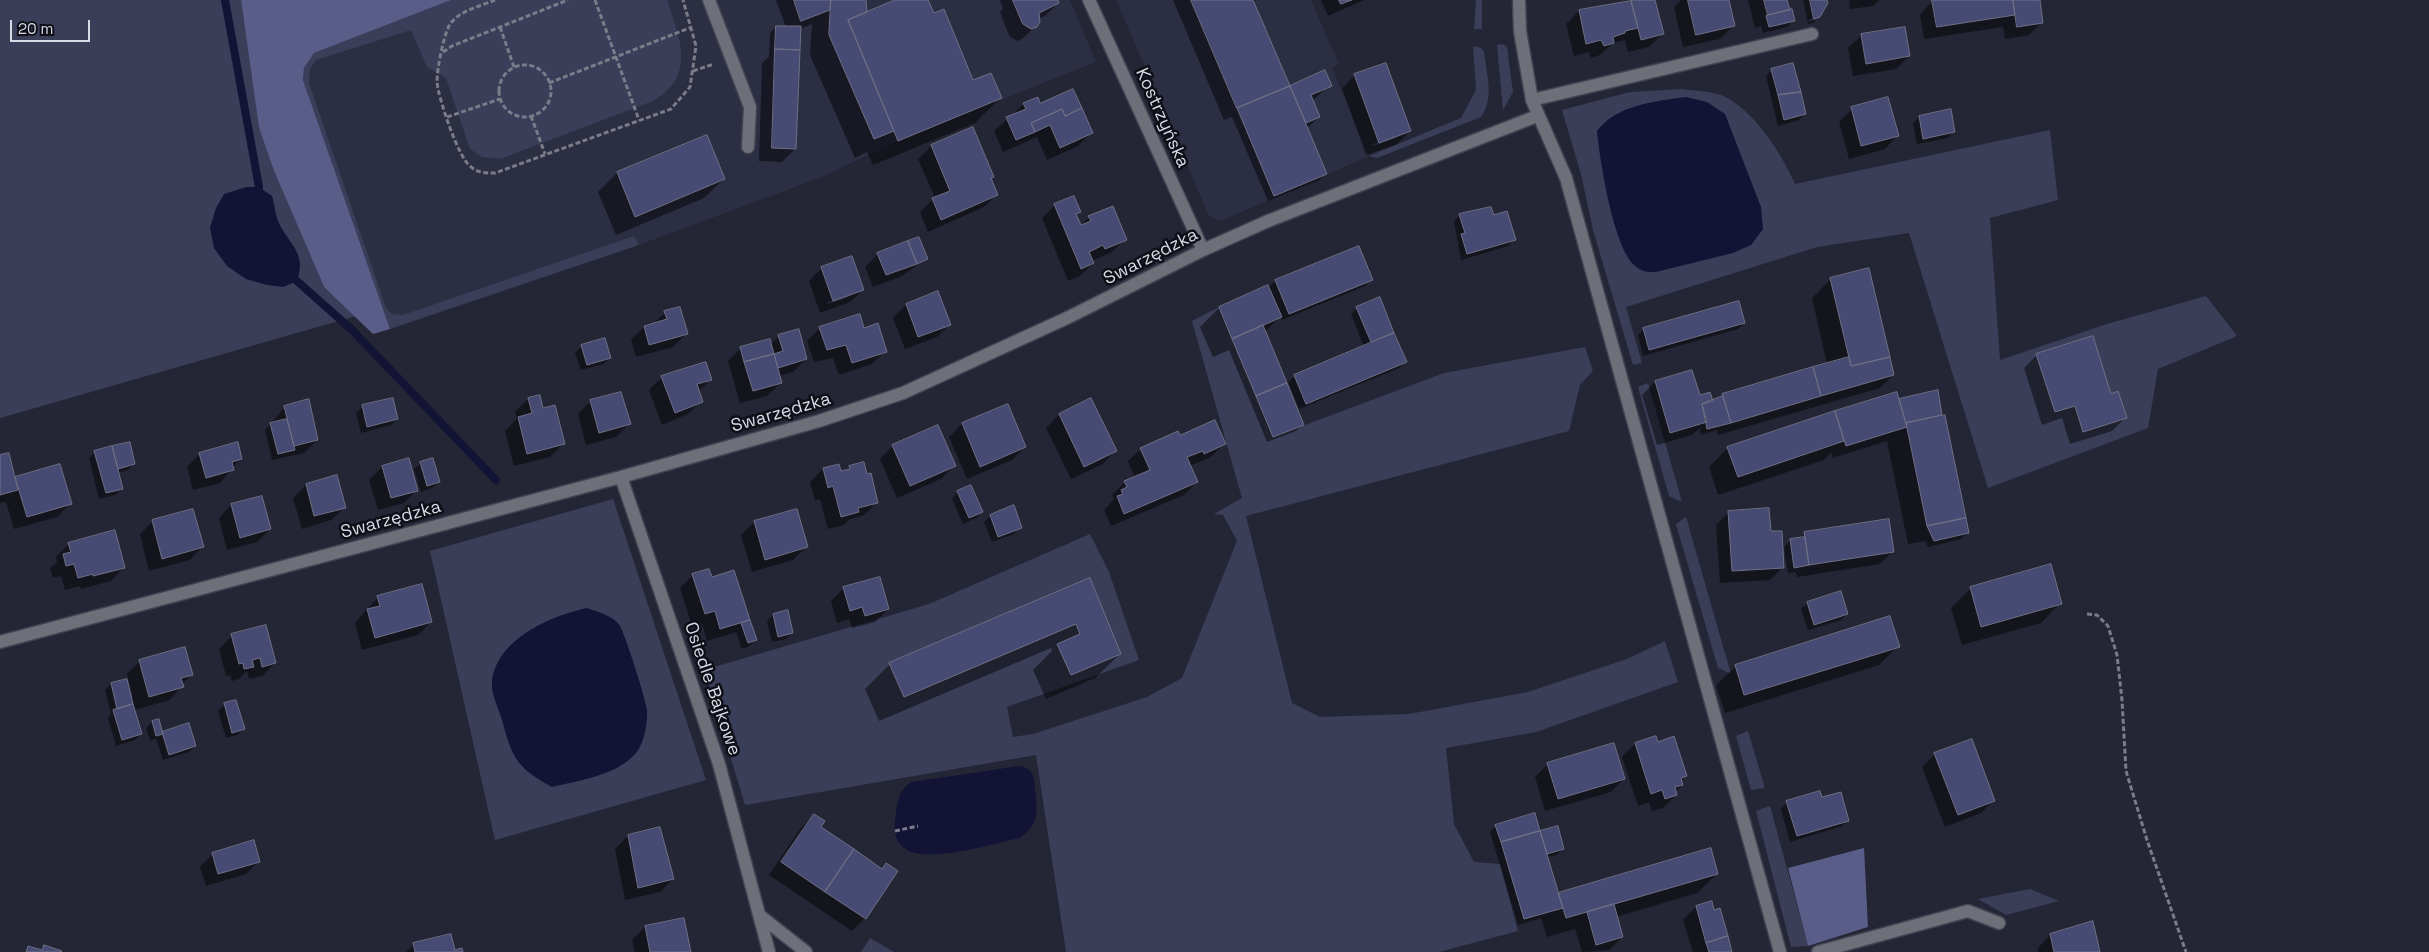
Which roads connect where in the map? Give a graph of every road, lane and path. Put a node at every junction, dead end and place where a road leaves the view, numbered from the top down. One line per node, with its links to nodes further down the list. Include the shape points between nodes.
1 (495, 0): 11 (path, via 467,11 450,25)
2 (568, 0): 8 (path)
3 (595, 0): 12 (path)
4 (683, 0): 9 (path)
5 (709, 0): 21 (street, via 750,107)
6 (1090, 0): 23 (street, Kostrzyńska)
7 (1519, 0): 16 (street, via 1523,54)
8 (500, 27): 11 (path); 13 (path)
9 (692, 27): 12 (path); 20 (path, via 696,46 690,87 671,109)
10 (1812, 34): 16 (street)
11 (442, 52): 19 (path, via 437,84)
12 (616, 56): 14 (path); 20 (path)
13 (514, 67): 14 (path, via 539,69); 15 (path, via 502,79)
14 (550, 82): 17 (path, via 549,100 539,113)
15 (500, 99): 17 (path, via 507,110); 19 (path)
16 (1532, 100): 18 (street)
17 (531, 116): 22 (path)
18 (1537, 116): 23 (street, Swarzędzka, via 1268,221); 33 (street, via 1566,178)
19 (448, 117): 22 (path, via 461,157 481,173 495,173)
20 (639, 120): 22 (path)
21 (748, 147)
22 (545, 154)
23 (1203, 250): 24 (street, Swarzędzka, via 1085,310 903,393 819,421)
24 (621, 477): 26 (street, Swarzędzka); 29 (street, Osiedle Bajkowe, via 719,764)
25 (2087, 614): 35 (path, via 2097,615 2108,626 2122,700 2126,772)
26 (0, 642)
27 (918, 826): 28 (path)
28 (895, 831)
29 (759, 915): 31 (street, Osiedle Bajkowe); 32 (street)
30 (1999, 923): 34 (street, via 1968,911)
31 (769, 952)
32 (806, 952)
33 (1780, 952)
34 (1818, 952)
35 (2186, 952)

